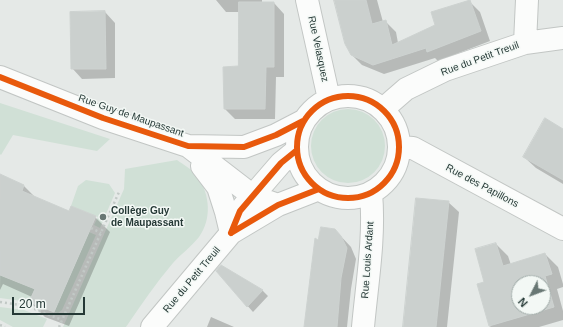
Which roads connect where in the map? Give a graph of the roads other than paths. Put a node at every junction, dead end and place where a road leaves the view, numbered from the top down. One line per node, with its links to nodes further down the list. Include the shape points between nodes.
1 (307, 0): 6 (street, Rue Velasquez)
2 (527, 0): 4 (street)
3 (563, 38): 4 (street, Rue du Petit Treuil)
4 (524, 43): 7 (street, Rue du Petit Treuil, via 445,70 406,89)
5 (0, 77): 9 (street, Rue Guy de Maupassant, via 103,118)
6 (329, 99): 7 (street, via 357,96); 8 (street, via 314,108)
7 (383, 109): 10 (street, via 398,133)
8 (303, 121): 9 (street, Rue Guy de Maupassant, via 244,147); 11 (street)
9 (188, 146): 14 (street, Rue Guy de Maupassant); 17 (street, Rue Guy de Maupassant, via 218,187)
10 (399, 148): 13 (street, via 392,174); 16 (street, Rue des Papillons, via 413,148)
11 (296, 150): 12 (street, via 300,165); 14 (street, Rue du Petit Treuil, via 281,163)
12 (319, 189): 13 (street, via 344,198); 15 (street, Rue du Petit Treuil)
13 (371, 193): 19 (street, Rue Louis Ardant, via 370,249)
14 (253, 196): 15 (street, Rue Guy de Maupassant); 17 (street, Rue du Petit Treuil, via 240,211)
15 (278, 205): 17 (street, Rue du Petit Treuil)
16 (563, 229)
17 (231, 233): 18 (street, Rue du Petit Treuil)
18 (152, 327)
19 (363, 327)

